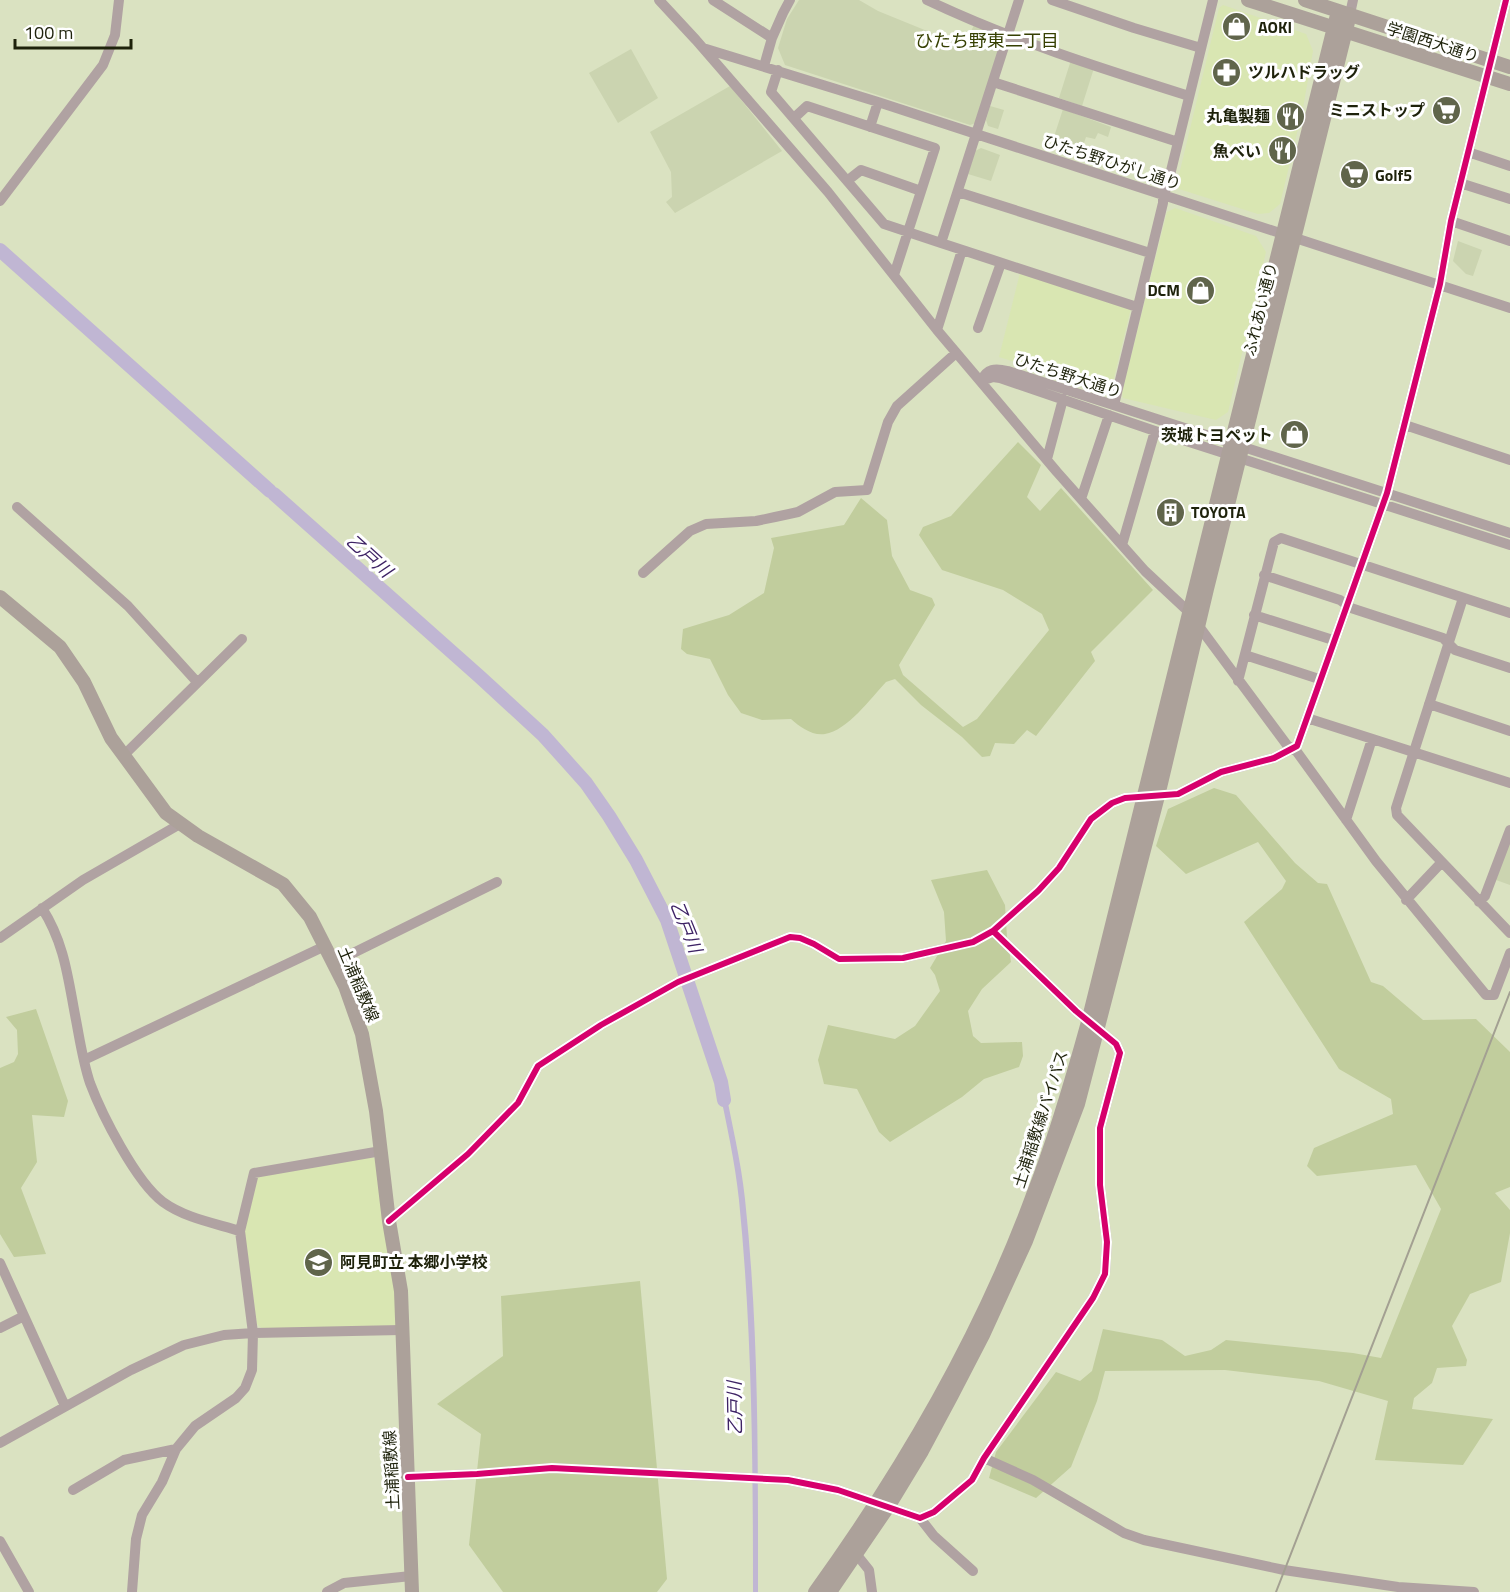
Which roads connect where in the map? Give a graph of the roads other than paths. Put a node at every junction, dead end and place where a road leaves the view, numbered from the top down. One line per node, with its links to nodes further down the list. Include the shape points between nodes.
1 (119, 0): 41 (street, via 109,53)
2 (659, 0): 18 (street)
3 (713, 0): 17 (street)
4 (790, 0): 17 (street)
5 (927, 0): 16 (street)
6 (1019, 0): 16 (street)
7 (1052, 0): 19 (street)
8 (1213, 0): 19 (street)
9 (1248, 0): 15 (main road)
10 (1305, 0): 14 (main road)
11 (1353, 0): 14 (street, ふれあい通り)
12 (1505, 0): 13 (street); 20 (street)
13 (1510, 2)
14 (1343, 8): 15 (main road, ふれあい通り); 20 (main road, 学園西大通り)
15 (1340, 29): 24 (main road, 学園西大通り); 44 (main road, ふれあい通り)
16 (1008, 34): 25 (street); 27 (street)
17 (772, 38): 21 (street)
18 (703, 48): 21 (street, ひたち野ひがし通り); 50 (street)
19 (1201, 48): 27 (street)
20 (1492, 61): 22 (main road, 学園西大通り); 24 (street)
21 (764, 66): 23 (street, ひたち野ひがし通り)
22 (1510, 67)
23 (778, 70): 28 (street, ひたち野ひがし通り); 29 (street, via 771,92)
24 (1488, 77): 26 (main road, 学園西大通り); 33 (street)
25 (993, 82): 31 (street); 32 (street)
26 (1510, 84)
27 (1189, 96): 32 (street)
28 (878, 102): 30 (street); 31 (street, ひたち野ひがし通り)
29 (794, 118): 30 (street, via 807,106); 35 (street)
30 (870, 127): 37 (street, via 935,148)
31 (976, 134): 38 (street); 39 (street, ひたち野ひがし通り)
32 (1178, 142): 39 (street)
33 (1468, 152): 34 (street); 36 (street)
34 (1510, 166)
35 (847, 181): 37 (street, via 861,170); 43 (street, via 884,224)
36 (1461, 183): 40 (street); 42 (street)
37 (921, 191): 43 (street)
38 (958, 192): 46 (street); 48 (street)
39 (1163, 195): 44 (street, ひたち野ひがし通り); 48 (street)
40 (1510, 199)
41 (0, 201)
42 (1451, 221): 45 (street); 51 (street)
43 (907, 232): 46 (street); 50 (street)
44 (1288, 236): 51 (street, ひたち野ひがし通り); 62 (main road, ふれあい通り)
45 (1510, 241)
46 (941, 243): 47 (street)
47 (962, 250): 49 (street); 55 (street)
48 (1150, 253): 52 (street)
49 (1001, 263): 52 (street); 54 (street)
50 (894, 275): 55 (street)
51 (1440, 284): 53 (street, ひたち野ひがし通り); 60 (street)
52 (1137, 307): 59 (street)
53 (1510, 308)
54 (978, 328)
55 (937, 330): 56 (street)
56 (956, 353): 57 (street); 73 (street, via 897,406 867,490 835,492 798,512 775,517 706,524 690,531)
57 (981, 381): 58 (street, ひたち野大通り, via 1000,378); 59 (street, ひたち野大通り, via 995,368); 63 (street)
58 (1063, 399): 59 (street, ひたち野大通り); 63 (street)
59 (1111, 410): 61 (street, ひたち野大通り); 62 (street, ひたち野大通り); 66 (street)
60 (1405, 425): 64 (street); 65 (street)
61 (1155, 431): 62 (street, ひたち野大通り); 70 (street)
62 (1235, 450): 65 (street, ひたち野大通り); 67 (street, ひたち野大通り); 78 (main road, ふれあい通り); 81 (main road, ふれあい通り)
63 (1047, 459): 66 (street)
64 (1510, 460)
65 (1387, 493): 67 (street); 69 (street, ひたち野大通り)
66 (1081, 499): 70 (street)
67 (1382, 504): 71 (street, ひたち野大通り); 72 (street)
68 (17, 507): 89 (street, via 128,606)
69 (1510, 533)
70 (1122, 545): 78 (street)
71 (1510, 545)
72 (1361, 564): 74 (street, via 1281,538 1274,542); 76 (street); 77 (street)
73 (643, 573)
74 (1264, 575): 77 (street); 80 (street)
75 (0, 598): 96 (main road, 土浦稲敷線, via 60,647 84,682)
76 (1463, 598): 79 (street); 84 (street)
77 (1346, 604): 83 (street); 84 (street)
78 (1190, 613): 98 (main road, 土浦稲敷線バイパス)
79 (1510, 613)
80 (1254, 615): 83 (street); 85 (street)
81 (1198, 625): 88 (street); 99 (main road, 土浦稲敷線バイパス)
82 (242, 639): 89 (street)
83 (1333, 640): 87 (street)
84 (1448, 643): 86 (street, via 1455,650); 90 (street)
85 (1245, 655): 87 (street); 88 (street)
86 (1510, 668)
87 (1319, 679): 91 (street)
88 (1238, 681): 94 (street)
89 (197, 682): 96 (street)
90 (1428, 704): 92 (street); 95 (street)
91 (1307, 718): 93 (street); 94 (street)
92 (1510, 731)
93 (1372, 739): 95 (street); 100 (street)
94 (1293, 749): 99 (street, via 1221,772 1178,794); 100 (street)
95 (1413, 753): 97 (street); 103 (street, via 1397,815)
96 (123, 756): 101 (main road, 土浦稲敷線, via 166,813)
97 (1510, 783)
98 (1143, 796): 99 (street); 108 (street, via 1120,800 1101,810 1059,868); 114 (main road, 土浦稲敷線バイパス)
99 (1158, 796): 114 (main road, 土浦稲敷線バイパス)
100 (1346, 820): 105 (street)
101 (180, 824): 107 (street); 111 (main road, 土浦稲敷線, via 283,884 310,917)
102 (1510, 830): 106 (street, via 1485,896)
103 (1441, 863): 105 (street); 106 (street)
104 (497, 882): 113 (street)
105 (1407, 900): 112 (street, via 1486,995 1494,994)
106 (1479, 902): 109 (street)
107 (42, 908): 110 (street); 115 (street, via 62,948)
108 (993, 931): 114 (street); 117 (street, via 972,942 920,955 839,960 814,944 790,937 681,980 538,1066 518,1103 468,1154)
109 (1510, 933)
110 (0, 938)
111 (325, 946): 113 (main road, 土浦稲敷線); 115 (street)
112 (1510, 953)
113 (333, 963): 116 (main road, 土浦稲敷線, via 362,1034)
114 (1093, 1027): 127 (street, via 1116,1044 1120,1053 1100,1128 1100,1185 1107,1242 1105,1274 1093,1298); 130 (main road, 土浦稲敷線バイパス, via 1033,1196 997,1281)
115 (84, 1060): 118 (street, via 108,1122 144,1182 162,1201 181,1213)
116 (381, 1151): 117 (main road, 土浦稲敷線); 118 (street, via 254,1173)
117 (389, 1221): 122 (main road, 土浦稲敷線, via 401,1291)
118 (240, 1231): 123 (street)
119 (0, 1263): 120 (street)
120 (24, 1316): 121 (street); 124 (street)
121 (0, 1328)
122 (401, 1330): 123 (street); 128 (main road, 土浦稲敷線)
123 (253, 1333): 124 (street, via 184,1345); 126 (street, via 252,1370 245,1388 195,1426)
124 (65, 1406): 125 (street)
125 (0, 1443)
126 (176, 1449): 129 (street, via 124,1460); 138 (street, via 142,1515)
127 (984, 1458): 131 (street, via 972,1480); 136 (street, via 1144,1540)
128 (408, 1477): 130 (street, via 552,1468 761,1478 816,1485); 135 (main road, 土浦稲敷線)
129 (73, 1490)
130 (883, 1505): 131 (street); 133 (main road, 土浦稲敷線バイパス); 141 (main road, 土浦稲敷線バイパス)
131 (920, 1518): 134 (street, via 933,1536)
132 (0, 1541): 137 (street)
133 (857, 1555): 142 (main road, 土浦稲敷線バイパス); 143 (street, via 869,1570)
134 (973, 1570)
135 (411, 1576): 139 (street, via 345,1583); 140 (main road, 土浦稲敷線)
136 (1397, 1589): 144 (street)
137 (29, 1592)
138 (132, 1592)
139 (327, 1592)
140 (412, 1592)
141 (815, 1592)
142 (830, 1592)
143 (872, 1592)
144 (1474, 1592)

